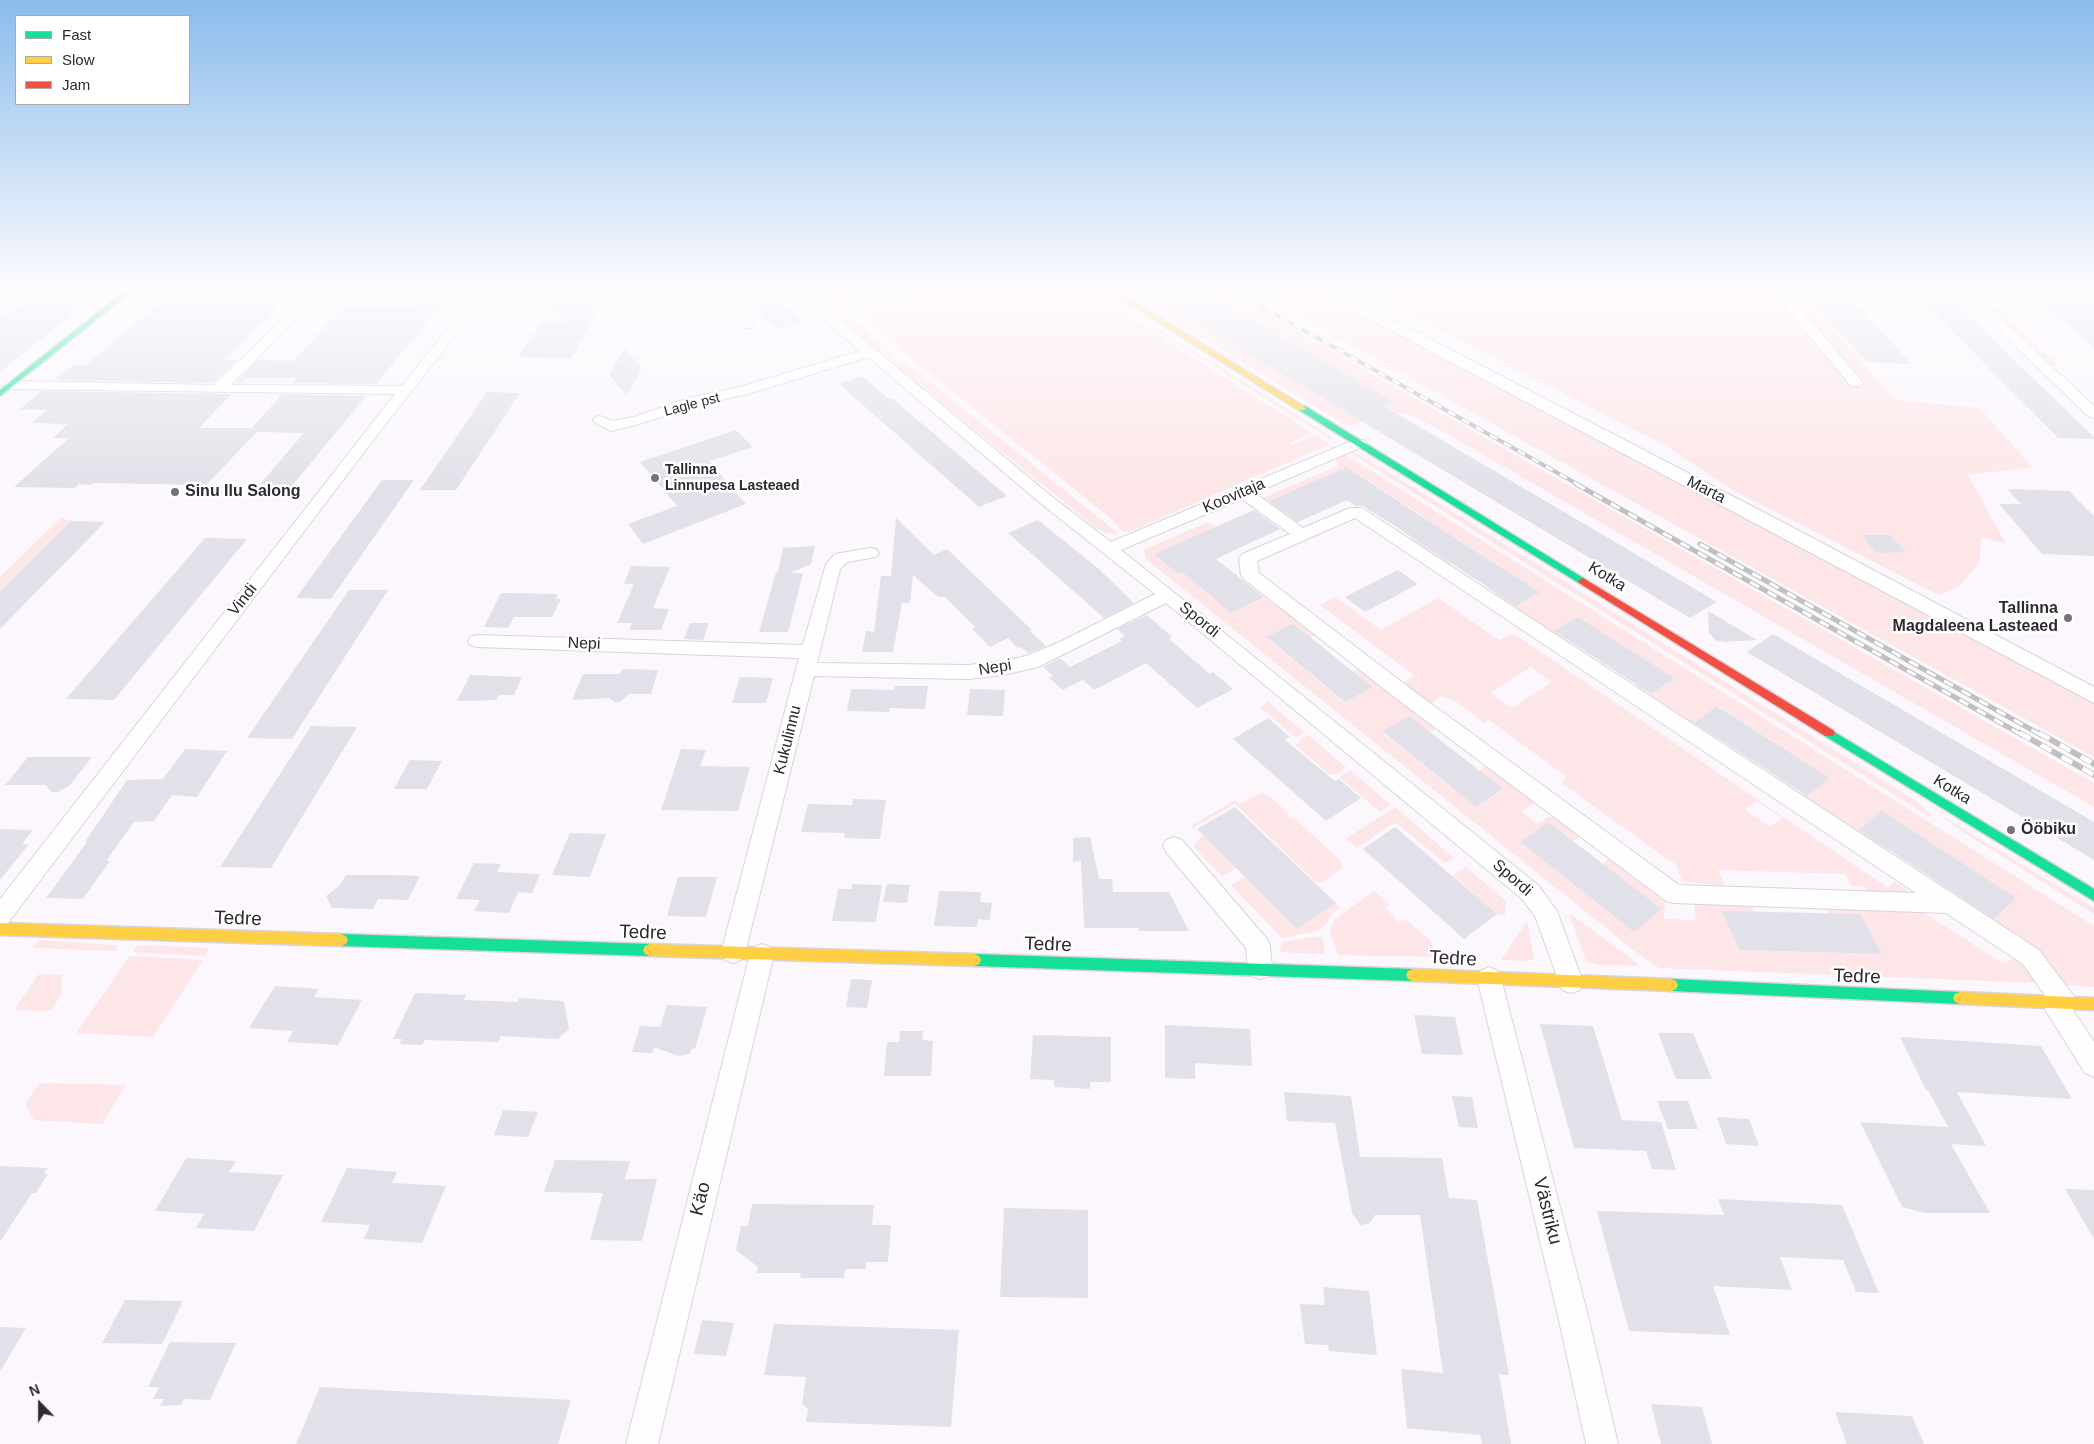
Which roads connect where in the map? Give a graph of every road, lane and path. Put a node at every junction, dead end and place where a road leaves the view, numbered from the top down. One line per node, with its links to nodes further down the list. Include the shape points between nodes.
1 (51, 353): 11 (street)
2 (255, 353): 12 (street)
3 (435, 353): 13 (street, Vindi)
4 (866, 353): 16 (street, Lagle pst, via 636,421 611,426)
5 (872, 353): 20 (street, Spordi)
6 (1213, 353): 17 (street, Kotka)
7 (1447, 353): 25 (street, Marta)
8 (1831, 353): 10 (street)
9 (2030, 353): 15 (street)
10 (1856, 383)
11 (12, 385): 12 (street); 14 (street)
12 (218, 389): 13 (street)
13 (406, 390): 29 (street, Vindi)
14 (0, 394)
15 (2094, 414)
16 (600, 420)
17 (1359, 443): 18 (street, Koovitaja); 27 (street, Kotka)
18 (1243, 492): 19 (street); 20 (street, Koovitaja)
19 (1302, 535): 28 (street, via 1356,511); 28 (street, via 1248,558 1250,575 1404,694 1674,894)
20 (1109, 549): 22 (street, Spordi)
21 (870, 553): 24 (street, Kukulinnu, via 840,558 832,568)
22 (1168, 595): 24 (street, Nepi, via 1031,662 1003,668 968,672); 35 (street, Spordi, via 1530,892 1545,911)
23 (477, 641): 24 (street, Nepi)
24 (808, 660): 31 (street, Kukulinnu)
25 (2094, 696)
26 (1174, 846): 33 (street, via 1258,945)
27 (2094, 896)
28 (1951, 904): 36 (street, via 2031,957)
29 (0, 916)
30 (0, 929): 31 (street, Tedre)
31 (733, 953): 32 (street, Tedre)
32 (762, 954): 33 (street, Tedre); 39 (street, Käo)
33 (1260, 969): 34 (street, Tedre)
34 (1489, 978): 35 (street, Tedre); 40 (street, Västriku)
35 (1571, 982): 36 (street, Tedre)
36 (2060, 1003): 37 (street, Tedre); 38 (street)
37 (2094, 1004)
38 (2094, 1065)
39 (642, 1444)
40 (1602, 1444)

